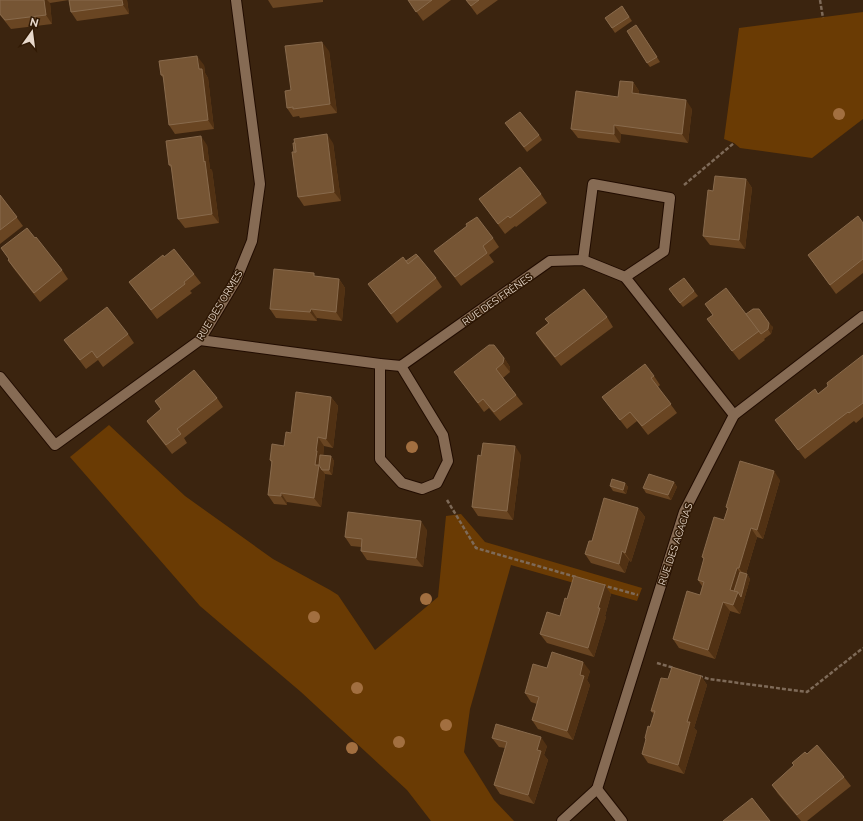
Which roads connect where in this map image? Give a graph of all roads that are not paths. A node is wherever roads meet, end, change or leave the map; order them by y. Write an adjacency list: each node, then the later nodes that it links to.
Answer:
1 (236, 0): 5 (street, RUE DES ORMES)
2 (583, 260): 3 (street, RUE DES FRÊNES); 3 (street); 7 (street, RUE DES FRÊNES)
3 (625, 277): 9 (street, RUE DES FRÊNES)
4 (863, 316): 9 (street, RUE DES ACACIAS)
5 (200, 340): 6 (street); 8 (street, RUE DES ORMES)
6 (380, 364): 7 (street); 7 (street)
7 (401, 366)
8 (0, 377)
9 (734, 415): 10 (street, RUE DES ACACIAS)
10 (597, 789): 11 (street); 12 (street)
11 (562, 821)
12 (622, 821)

